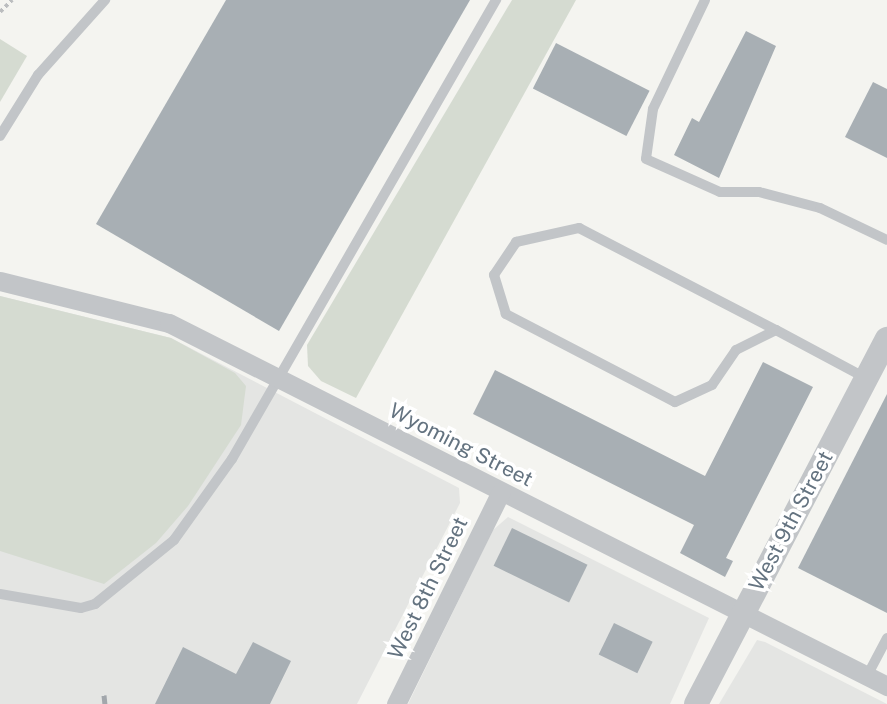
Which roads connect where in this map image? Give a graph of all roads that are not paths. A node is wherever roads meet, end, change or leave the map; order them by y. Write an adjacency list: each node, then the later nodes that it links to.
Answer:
1 (105, 0): 4 (lane)
2 (496, 0): 9 (lane)
3 (705, 0): 5 (lane)
4 (0, 136)
5 (887, 240)
6 (0, 281): 9 (street, Wyoming Street)
7 (776, 330): 7 (lane); 10 (lane)
8 (887, 339): 10 (street, West 9th Street)
9 (277, 376): 11 (street, Wyoming Street); 12 (lane)
10 (866, 378): 13 (street, West 9th Street)
11 (501, 492): 13 (street, Wyoming Street); 17 (street, West 8th Street)
12 (0, 594)
13 (742, 613): 15 (street, Wyoming Street); 18 (street, West 9th Street)
14 (887, 638): 15 (lane)
15 (867, 676): 16 (street, Wyoming Street)
16 (887, 686)
17 (396, 704)
18 (696, 704)

